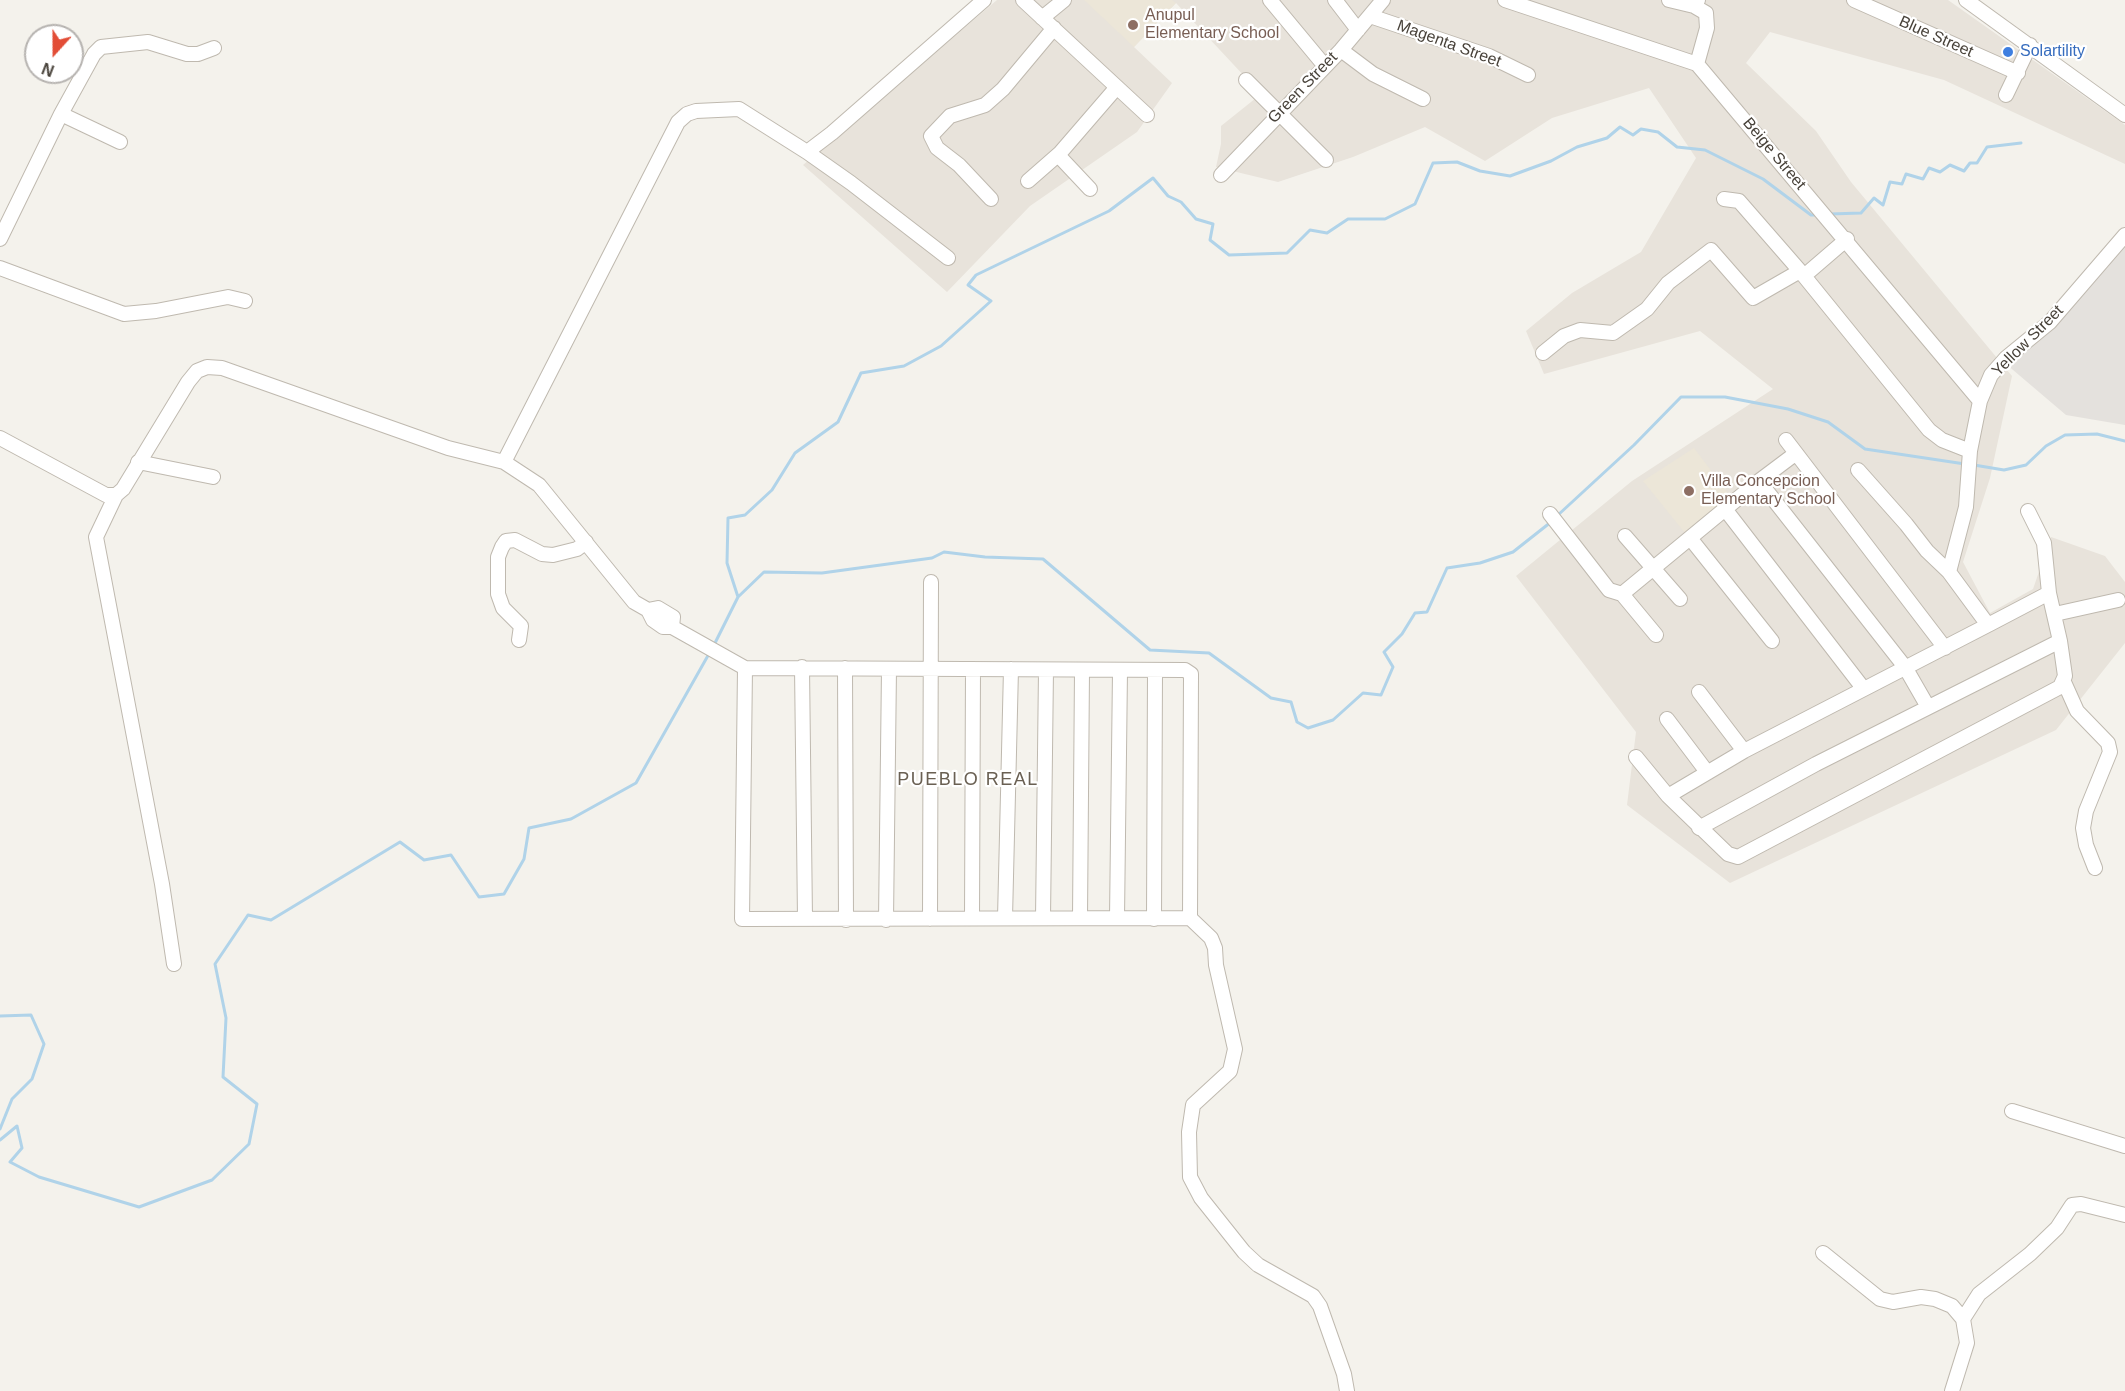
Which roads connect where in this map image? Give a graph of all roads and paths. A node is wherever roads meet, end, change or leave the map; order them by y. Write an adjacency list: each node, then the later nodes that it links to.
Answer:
1 (984, 0): 32 (street)
2 (1023, 0): 13 (street)
3 (1064, 0): 13 (street)
4 (1270, 0): 20 (street)
5 (1335, 0): 15 (street)
6 (1383, 0): 12 (street, Green Street)
7 (1505, 0): 19 (street)
8 (1669, 0): 11 (street)
9 (1854, 0): 21 (street, Blue Street)
10 (1966, 0): 16 (street)
11 (1696, 3): 19 (street)
12 (1370, 16): 15 (street, Green Street); 22 (street, Magenta Street)
13 (1042, 18): 14 (street)
14 (1054, 28): 24 (street); 38 (street)
15 (1358, 30): 18 (street, Green Street)
16 (2030, 45): 21 (street); 30 (street)
17 (214, 48): 27 (street)
18 (1341, 50): 20 (street, Green Street); 26 (street)
19 (1697, 64): 42 (street, Beige Street)
20 (1323, 65): 28 (street, Green Street)
21 (2018, 73): 25 (street)
22 (1528, 75)
23 (1246, 80): 28 (street)
24 (1117, 87): 29 (street); 33 (street)
25 (2006, 95)
26 (1423, 99)
27 (61, 114): 31 (street); 41 (street)
28 (1277, 114): 34 (street); 35 (street, Green Street)
29 (1147, 115)
30 (2125, 115)
31 (120, 142)
32 (807, 152): 43 (street); 54 (street)
33 (1058, 155): 36 (street); 37 (street)
34 (1326, 160)
35 (1221, 175)
36 (1028, 181)
37 (1090, 189)
38 (991, 199)
39 (1725, 199): 45 (street)
40 (2125, 235): 48 (street, Yellow Street)
41 (0, 239)
42 (1846, 240): 45 (street); 48 (street, Beige Street)
43 (948, 258)
44 (0, 268): 46 (street)
45 (1802, 274): 47 (street); 51 (street)
46 (245, 301)
47 (1543, 353)
48 (1980, 401): 51 (street, Yellow Street)
49 (0, 438): 58 (street)
50 (1786, 440): 52 (street)
51 (1970, 453): 66 (street, Yellow Street)
52 (1795, 454): 57 (street); 78 (street)
53 (138, 462): 54 (street); 56 (street); 58 (street)
54 (504, 462): 64 (street)
55 (1858, 470): 66 (street)
56 (213, 477)
57 (1759, 481): 59 (street); 80 (street)
58 (116, 495): 113 (street)
59 (1725, 509): 63 (street); 92 (street)
60 (2028, 511): 68 (street)
61 (1554, 519): 69 (street)
62 (1625, 536): 65 (street)
63 (1690, 538): 65 (street); 76 (street)
64 (586, 542): 75 (street); 81 (street)
65 (1654, 567): 69 (street); 70 (street)
66 (1948, 572): 73 (street)
67 (931, 582): 86 (street)
68 (2049, 592): 72 (street); 73 (street)
69 (1622, 594): 74 (street)
70 (1680, 599)
71 (2118, 600): 72 (street)
72 (2055, 614): 77 (street)
73 (1988, 625): 78 (street)
74 (1656, 635)
75 (519, 640)
76 (1772, 641)
77 (2060, 641): 91 (street); 94 (street)
78 (1945, 648): 80 (street)
79 (802, 667): 81 (street); 82 (street); 108 (street)
80 (1905, 667): 92 (street); 94 (street)
81 (748, 668): 108 (street)
82 (845, 668): 83 (street); 112 (street)
83 (889, 669): 86 (street); 111 (street)
84 (974, 669): 85 (street); 86 (street); 103 (street)
85 (1011, 669): 87 (street); 104 (street)
86 (930, 670): 109 (street)
87 (1046, 670): 89 (street); 105 (street)
88 (1155, 670): 90 (street); 107 (street); 110 (street)
89 (1082, 671): 90 (street); 102 (street)
90 (1120, 671): 106 (street)
91 (2064, 682): 100 (street); 101 (street)
92 (1863, 688): 96 (street)
93 (1699, 692): 96 (street)
94 (1928, 707): 100 (street)
95 (1667, 719): 98 (street)
96 (1744, 751): 98 (street)
97 (1636, 757): 99 (street)
98 (1707, 772): 99 (street)
99 (1668, 796): 100 (street)
100 (1699, 828)
101 (2095, 868)
102 (1080, 917): 105 (street); 106 (street)
103 (972, 918): 104 (street); 109 (street)
104 (1005, 918): 105 (street)
105 (1043, 918)
106 (1117, 918): 110 (street)
107 (1190, 918): 110 (street); 119 (street)
108 (805, 919): 112 (street)
109 (930, 919): 111 (street)
110 (1154, 919)
111 (886, 920): 112 (street)
112 (846, 921)
113 (174, 964)
114 (2012, 1111): 115 (street)
115 (2125, 1146)
116 (2125, 1215): 118 (street)
117 (1824, 1253): 118 (street)
118 (1963, 1319): 120 (street)
119 (1347, 1391)
120 (1952, 1391)

